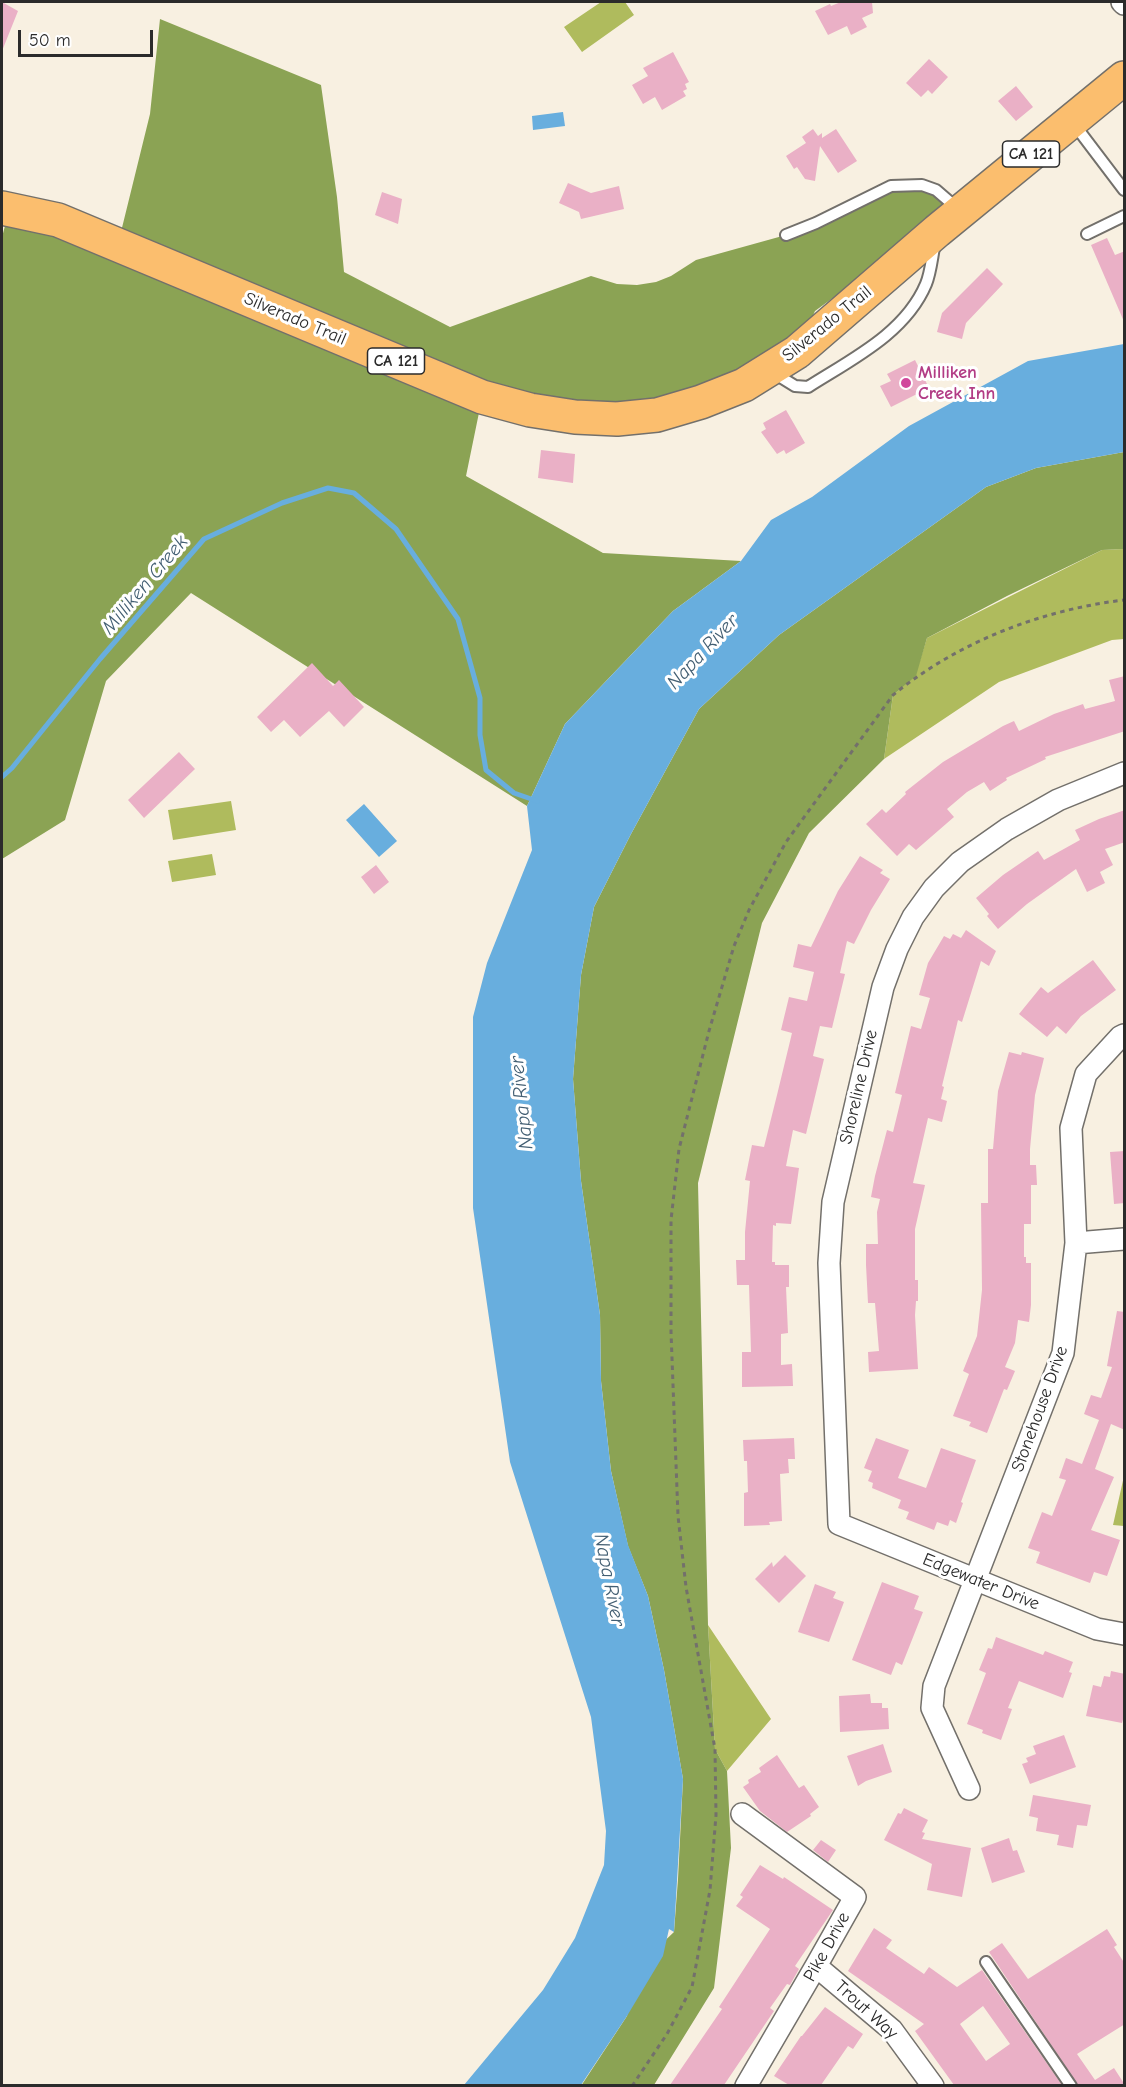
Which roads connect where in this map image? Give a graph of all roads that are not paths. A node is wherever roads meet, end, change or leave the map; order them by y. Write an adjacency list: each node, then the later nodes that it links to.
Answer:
1 (1125, 78): 2 (main road, Silverado Trail / CA 121)
2 (1072, 121): 3 (lane); 6 (main road, Silverado Trail / CA 121)
3 (1125, 190)
4 (2, 208): 9 (main road, Silverado Trail / CA 121)
5 (1125, 216): 7 (lane)
6 (949, 221): 8 (lane); 9 (main road, Silverado Trail / CA 121); 9 (lane)
7 (1087, 234)
8 (786, 235)
9 (768, 369)
10 (1125, 773): 14 (street, Shoreline Drive)
11 (1125, 1035): 13 (street, Stonehouse Drive)
12 (1125, 1239): 13 (street)
13 (1076, 1243): 15 (street, Stonehouse Drive)
14 (839, 1524): 15 (street, Edgewater Drive)
15 (976, 1580): 16 (street, Edgewater Drive); 17 (street, Stonehouse Drive)
16 (1125, 1634)
17 (969, 1790)
18 (742, 1814): 20 (street, Pike Drive)
19 (986, 1962): 23 (lane)
20 (816, 1966): 21 (street, Pike Drive); 22 (street, Trout Way)
21 (746, 2085)
22 (933, 2085)
23 (1071, 2085)

